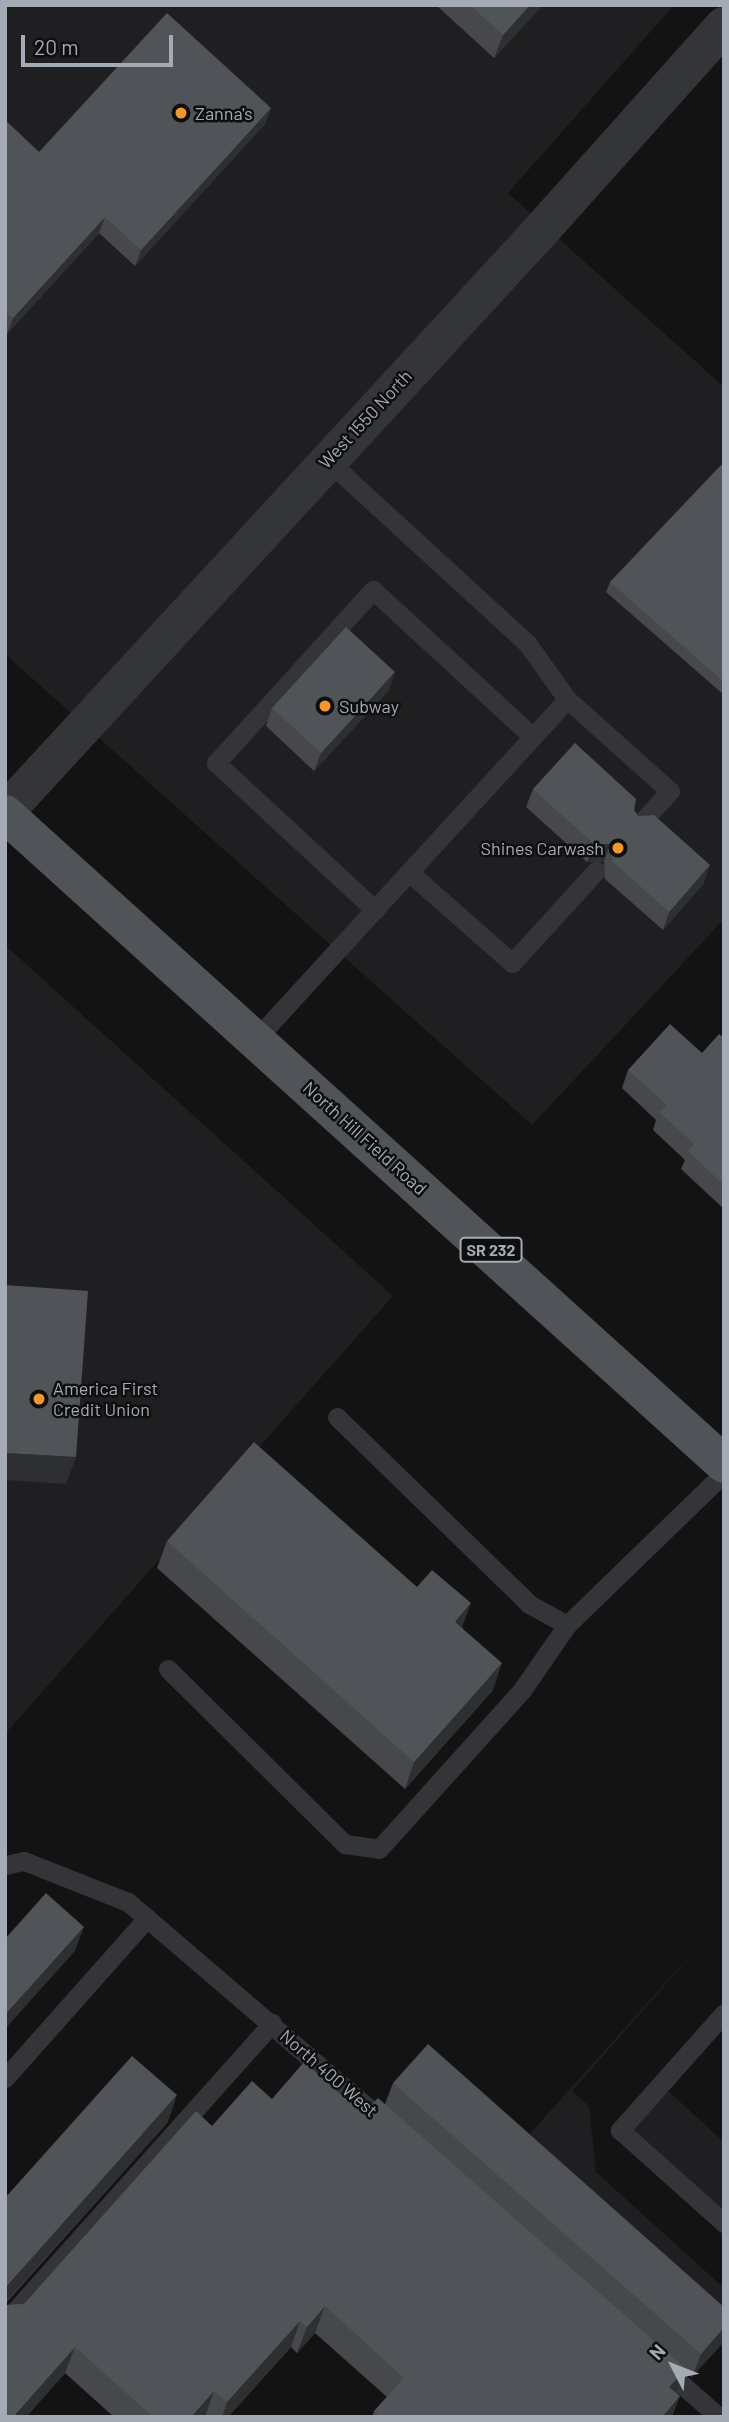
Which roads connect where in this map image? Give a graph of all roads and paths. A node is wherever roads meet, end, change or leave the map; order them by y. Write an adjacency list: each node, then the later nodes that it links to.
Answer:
1 (724, 26): 2 (street, West 1550 North)
2 (326, 459): 3 (lane); 5 (street, West 1550 North)
3 (567, 699): 4 (lane); 6 (lane)
4 (533, 737): 8 (lane); 9 (lane)
5 (5, 813): 10 (main road, North Hill Field Road / SR 232)
6 (639, 825)
7 (596, 871): 8 (lane)
8 (410, 873): 9 (lane)
9 (375, 910): 10 (lane)
10 (255, 1040): 12 (main road, North Hill Field Road / SR 232)
11 (337, 1417): 14 (lane)
12 (724, 1464)
13 (724, 1473): 14 (lane)
14 (567, 1625): 15 (lane)
15 (168, 1669)
16 (5, 1865): 17 (lane, North 400 West)
17 (147, 1919): 19 (lane, North 400 West); 20 (lane)
18 (724, 2013): 22 (lane)
19 (272, 2022): 21 (lane, North 400 West); 23 (lane)
20 (5, 2078)
21 (407, 2142)
22 (724, 2223)
23 (5, 2322)
24 (646, 2353): 25 (lane)
25 (719, 2417)

